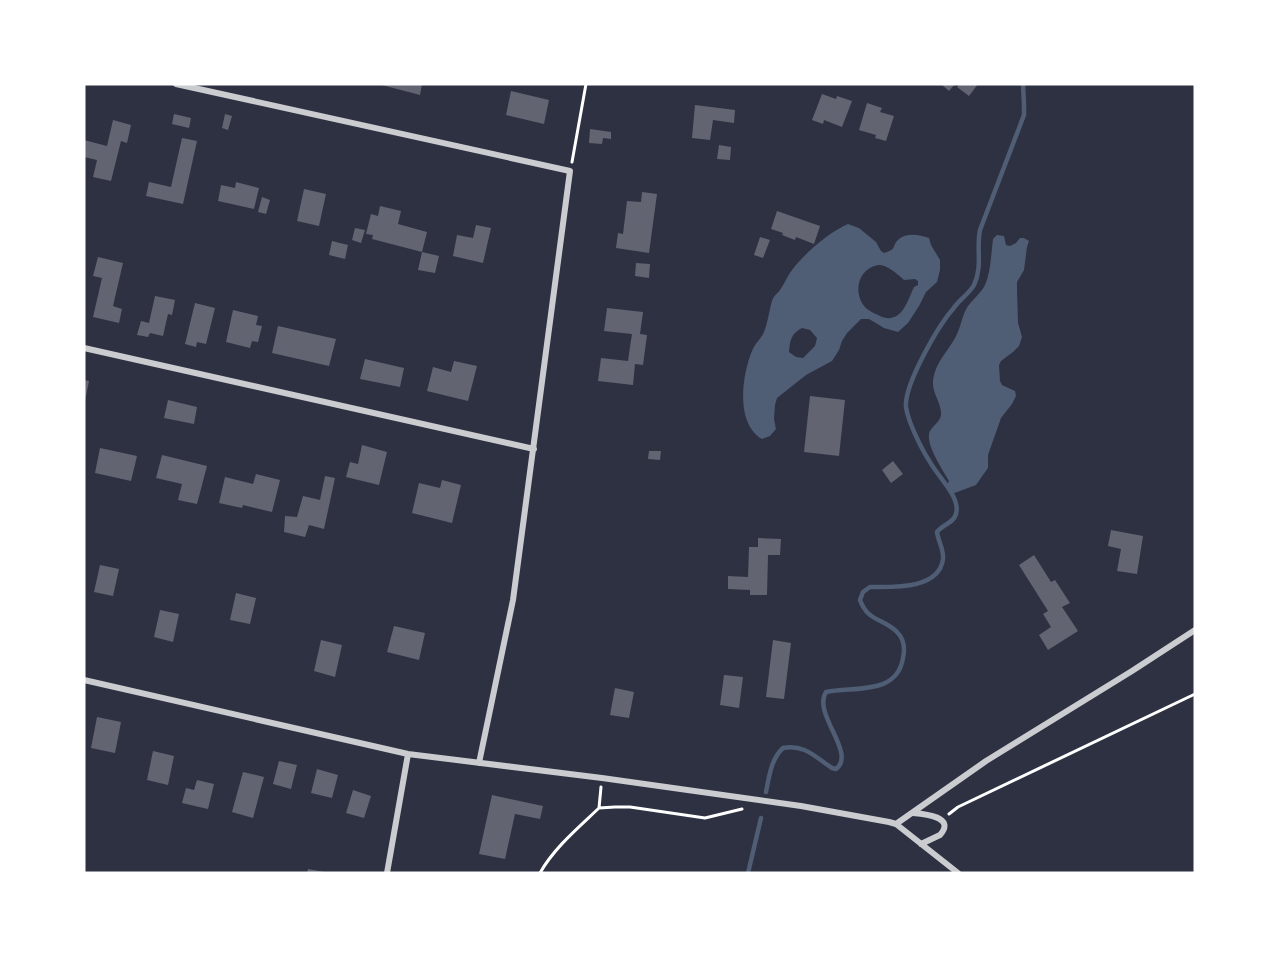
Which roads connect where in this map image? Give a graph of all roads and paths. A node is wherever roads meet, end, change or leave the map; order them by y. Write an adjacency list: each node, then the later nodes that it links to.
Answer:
1 (176, 84): 3 (street)
2 (586, 84): 3 (path)
3 (570, 171): 5 (street)
4 (84, 348): 5 (street)
5 (534, 448): 10 (street)
6 (1195, 630): 14 (street)
7 (84, 680): 9 (street)
8 (1195, 694): 15 (path)
9 (408, 753): 10 (street); 18 (street)
10 (479, 763): 11 (street)
11 (602, 778): 12 (street); 13 (path)
12 (760, 800): 13 (path); 16 (street)
13 (599, 808): 19 (path)
14 (913, 813): 15 (street); 16 (street)
15 (940, 819): 17 (street)
16 (896, 824): 17 (street)
17 (921, 844): 20 (street)
18 (387, 873)
19 (540, 873)
20 (958, 873)

